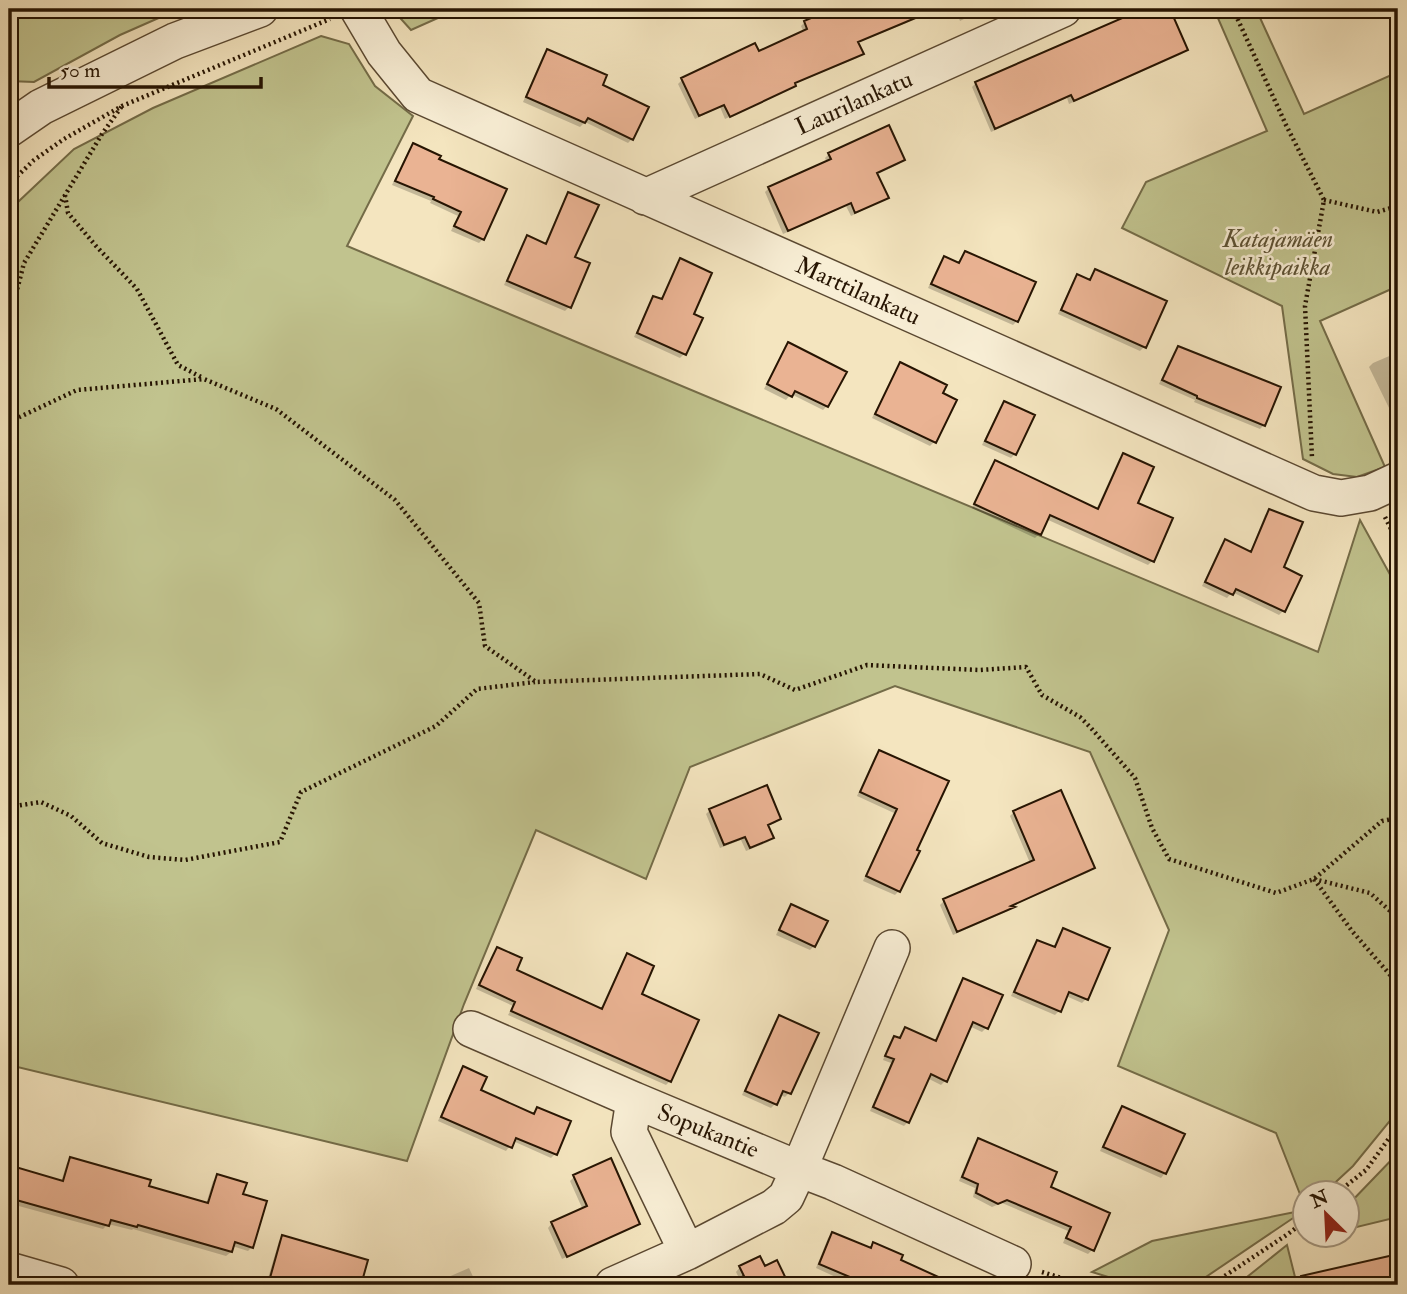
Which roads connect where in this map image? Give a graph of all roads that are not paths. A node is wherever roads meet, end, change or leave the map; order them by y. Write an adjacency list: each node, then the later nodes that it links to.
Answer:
1 (260, 9): 4 (street)
2 (1063, 9): 5 (street, Laurilankatu)
3 (350, 11): 5 (street, Marttilankatu)
4 (9, 130)
5 (645, 197): 6 (street, Marttilankatu)
6 (1398, 480)
7 (892, 948): 10 (street)
8 (471, 1029): 9 (street)
9 (634, 1100): 10 (street, Sopukantie); 11 (street, Sopukantie)
10 (799, 1168): 11 (street); 12 (street, Sopukantie)
11 (687, 1252): 15 (street)
12 (1013, 1264)
13 (9, 1270): 14 (street)
14 (61, 1285)
15 (613, 1285)

